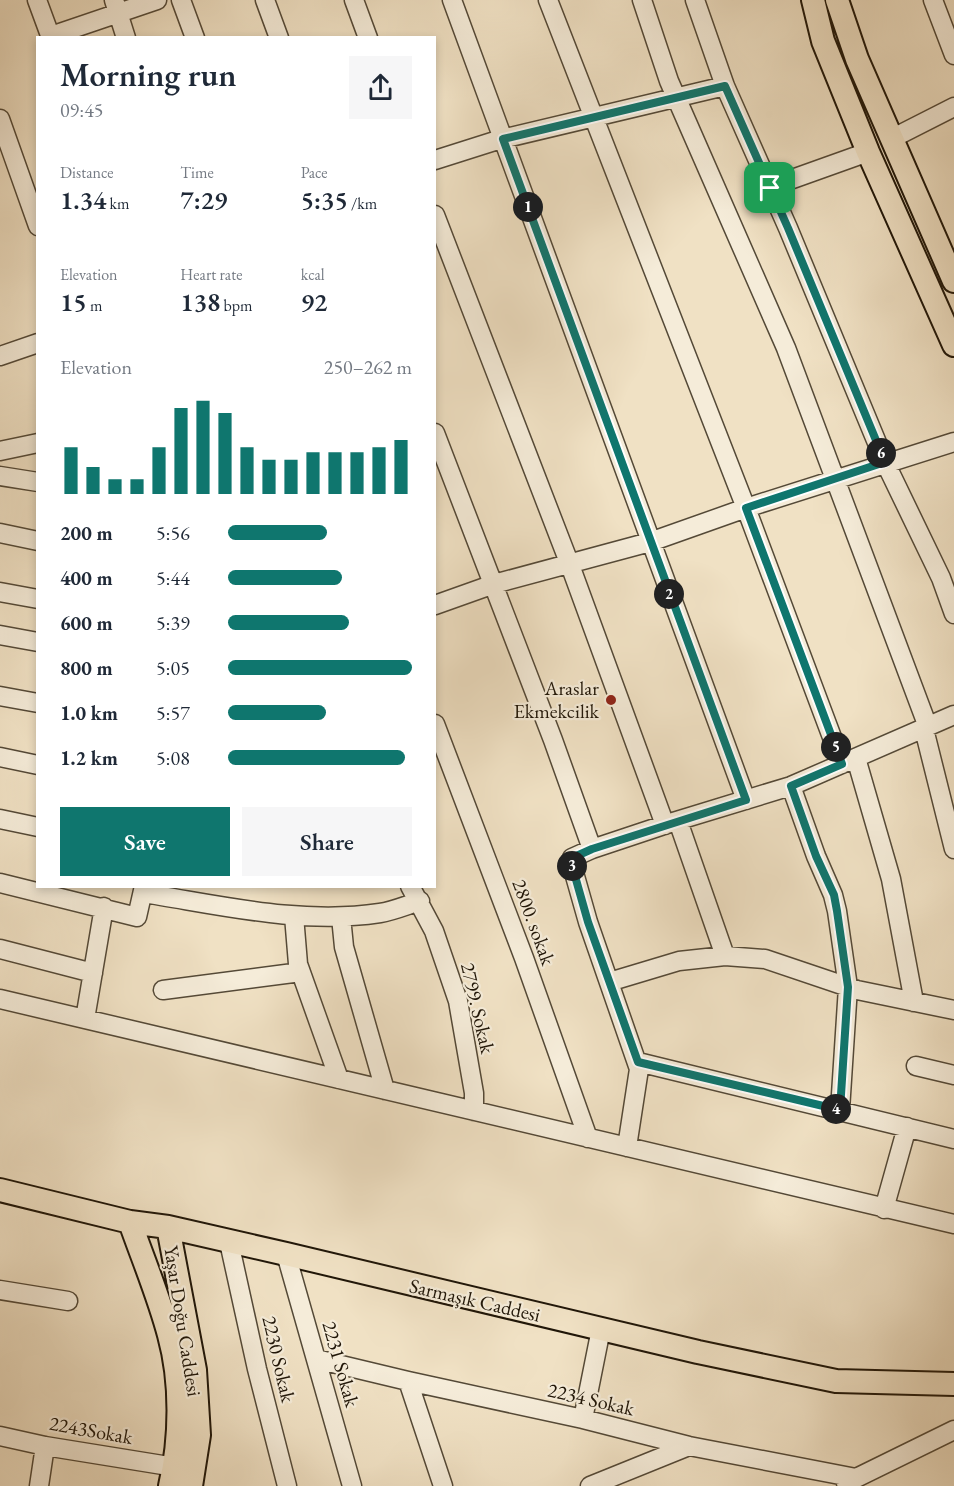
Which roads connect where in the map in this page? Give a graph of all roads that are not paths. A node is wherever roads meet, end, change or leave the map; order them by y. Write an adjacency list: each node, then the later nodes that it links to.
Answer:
1 (37, 0): 14 (street)
2 (157, 0): 13 (street)
3 (181, 0): 17 (street)
4 (265, 0): 18 (street)
5 (354, 0): 19 (street)
6 (452, 0): 26 (street)
7 (548, 0): 24 (street)
8 (642, 0): 22 (street)
9 (695, 0): 21 (street)
10 (813, 0): 28 (main road)
11 (837, 0): 27 (main road)
12 (933, 0): 20 (street)
13 (116, 7): 15 (street); 16 (street)
14 (51, 36)
15 (53, 36)
16 (125, 36)
17 (194, 36)
18 (278, 36)
19 (367, 36)
20 (954, 55)
21 (725, 86): 22 (street); 30 (street)
22 (677, 99): 24 (street); 43 (street)
23 (954, 107): 27 (street)
24 (594, 117): 26 (street); 45 (street)
25 (0, 119): 32 (street)
26 (503, 139): 29 (street); 48 (street)
27 (891, 139): 33 (main road)
28 (868, 152): 30 (street); 35 (main road)
29 (436, 160)
30 (770, 188): 41 (street)
31 (436, 218): 49 (street)
32 (36, 220)
33 (954, 281)
34 (36, 344): 36 (street)
35 (954, 345)
36 (0, 356)
37 (436, 436): 50 (street)
38 (954, 442): 41 (street)
39 (36, 443): 40 (street)
40 (0, 451)
41 (885, 462): 43 (street); 54 (street)
42 (0, 476): 44 (street)
43 (837, 479): 45 (street); 61 (street)
44 (36, 483)
45 (746, 508): 48 (street); 63 (street)
46 (0, 533): 47 (street)
47 (36, 541)
48 (650, 542): 49 (street); 66 (street)
49 (570, 565): 50 (street); 68 (street)
50 (494, 584): 53 (street); 70 (street)
51 (0, 592): 52 (street)
52 (36, 598)
53 (436, 605)
54 (954, 614)
55 (0, 635): 56 (street)
56 (36, 642)
57 (0, 696): 58 (street)
58 (36, 703)
59 (954, 715): 61 (street)
60 (436, 727): 97 (street, 2800. sokak)
61 (926, 728): 63 (street); 71 (street)
62 (0, 757): 64 (street)
63 (849, 761): 65 (street); 86 (street)
64 (36, 765)
65 (791, 786): 66 (street); 83 (street)
66 (746, 800): 68 (street)
67 (0, 819): 69 (street)
68 (671, 823): 70 (street); 79 (street)
69 (36, 827)
70 (592, 849): 82 (street)
71 (954, 849)
72 (0, 883): 75 (street)
73 (143, 890): 75 (street); 76 (street)
74 (415, 894): 77 (street); 95 (street, 2799. Sokak)
75 (104, 907): 81 (street)
76 (294, 916): 77 (street); 80 (street)
77 (341, 917): 93 (street)
78 (0, 949): 81 (street)
79 (725, 956): 82 (street); 83 (street)
80 (301, 972): 84 (street); 92 (street)
81 (93, 974): 88 (street)
82 (609, 982): 89 (street)
83 (848, 987): 86 (street); 94 (street)
84 (163, 990)
85 (0, 999): 88 (street)
86 (915, 1002): 87 (street)
87 (954, 1010)
88 (85, 1019): 92 (street)
89 (638, 1062): 94 (street); 99 (street)
90 (916, 1066): 91 (street)
91 (954, 1075)
92 (339, 1079): 93 (street)
93 (384, 1090): 95 (street)
94 (840, 1110): 96 (street)
95 (474, 1111): 97 (street)
96 (908, 1127): 98 (street); 101 (street)
97 (588, 1138): 99 (street)
98 (954, 1139)
99 (627, 1147): 101 (street)
100 (0, 1190): 102 (main road, Sarmaşık Caddesi)
101 (884, 1209): 103 (street)
102 (130, 1222): 104 (main road, Sarmaşık Caddesi); 118 (main road, Yaşar Doğu Caddesi)
103 (954, 1224)
104 (168, 1227): 105 (main road, Sarmaşık Caddesi); 121 (main road, Yaşar Doğu Caddesi)
105 (229, 1242): 106 (main road, Sarmaşık Caddesi); 122 (street, 2230 Sokak)
106 (286, 1254): 109 (main road, Sarmaşık Caddesi); 110 (street, 2231 Sokak)
107 (0, 1290): 108 (street)
108 (68, 1301)
109 (601, 1329): 112 (main road, Sarmaşık Caddesi); 113 (street)
110 (316, 1359): 111 (street, 2234 Sokak); 123 (street, 2231 Sokak)
111 (408, 1381): 113 (street, 2234 Sokak); 124 (street)
112 (954, 1384)
113 (582, 1419): 117 (street, 2234 Sokak)
114 (954, 1430): 119 (street)
115 (0, 1436): 116 (street, 2243Sokak)
116 (45, 1446): 118 (street, 2243Sokak); 120 (street)
117 (689, 1446): 119 (street, 2234 Sokak); 125 (street)
118 (172, 1477)
119 (856, 1479): 126 (street)
120 (39, 1486)
121 (191, 1486)
122 (288, 1486)
123 (352, 1486)
124 (443, 1486)
125 (590, 1486)
126 (839, 1486)

